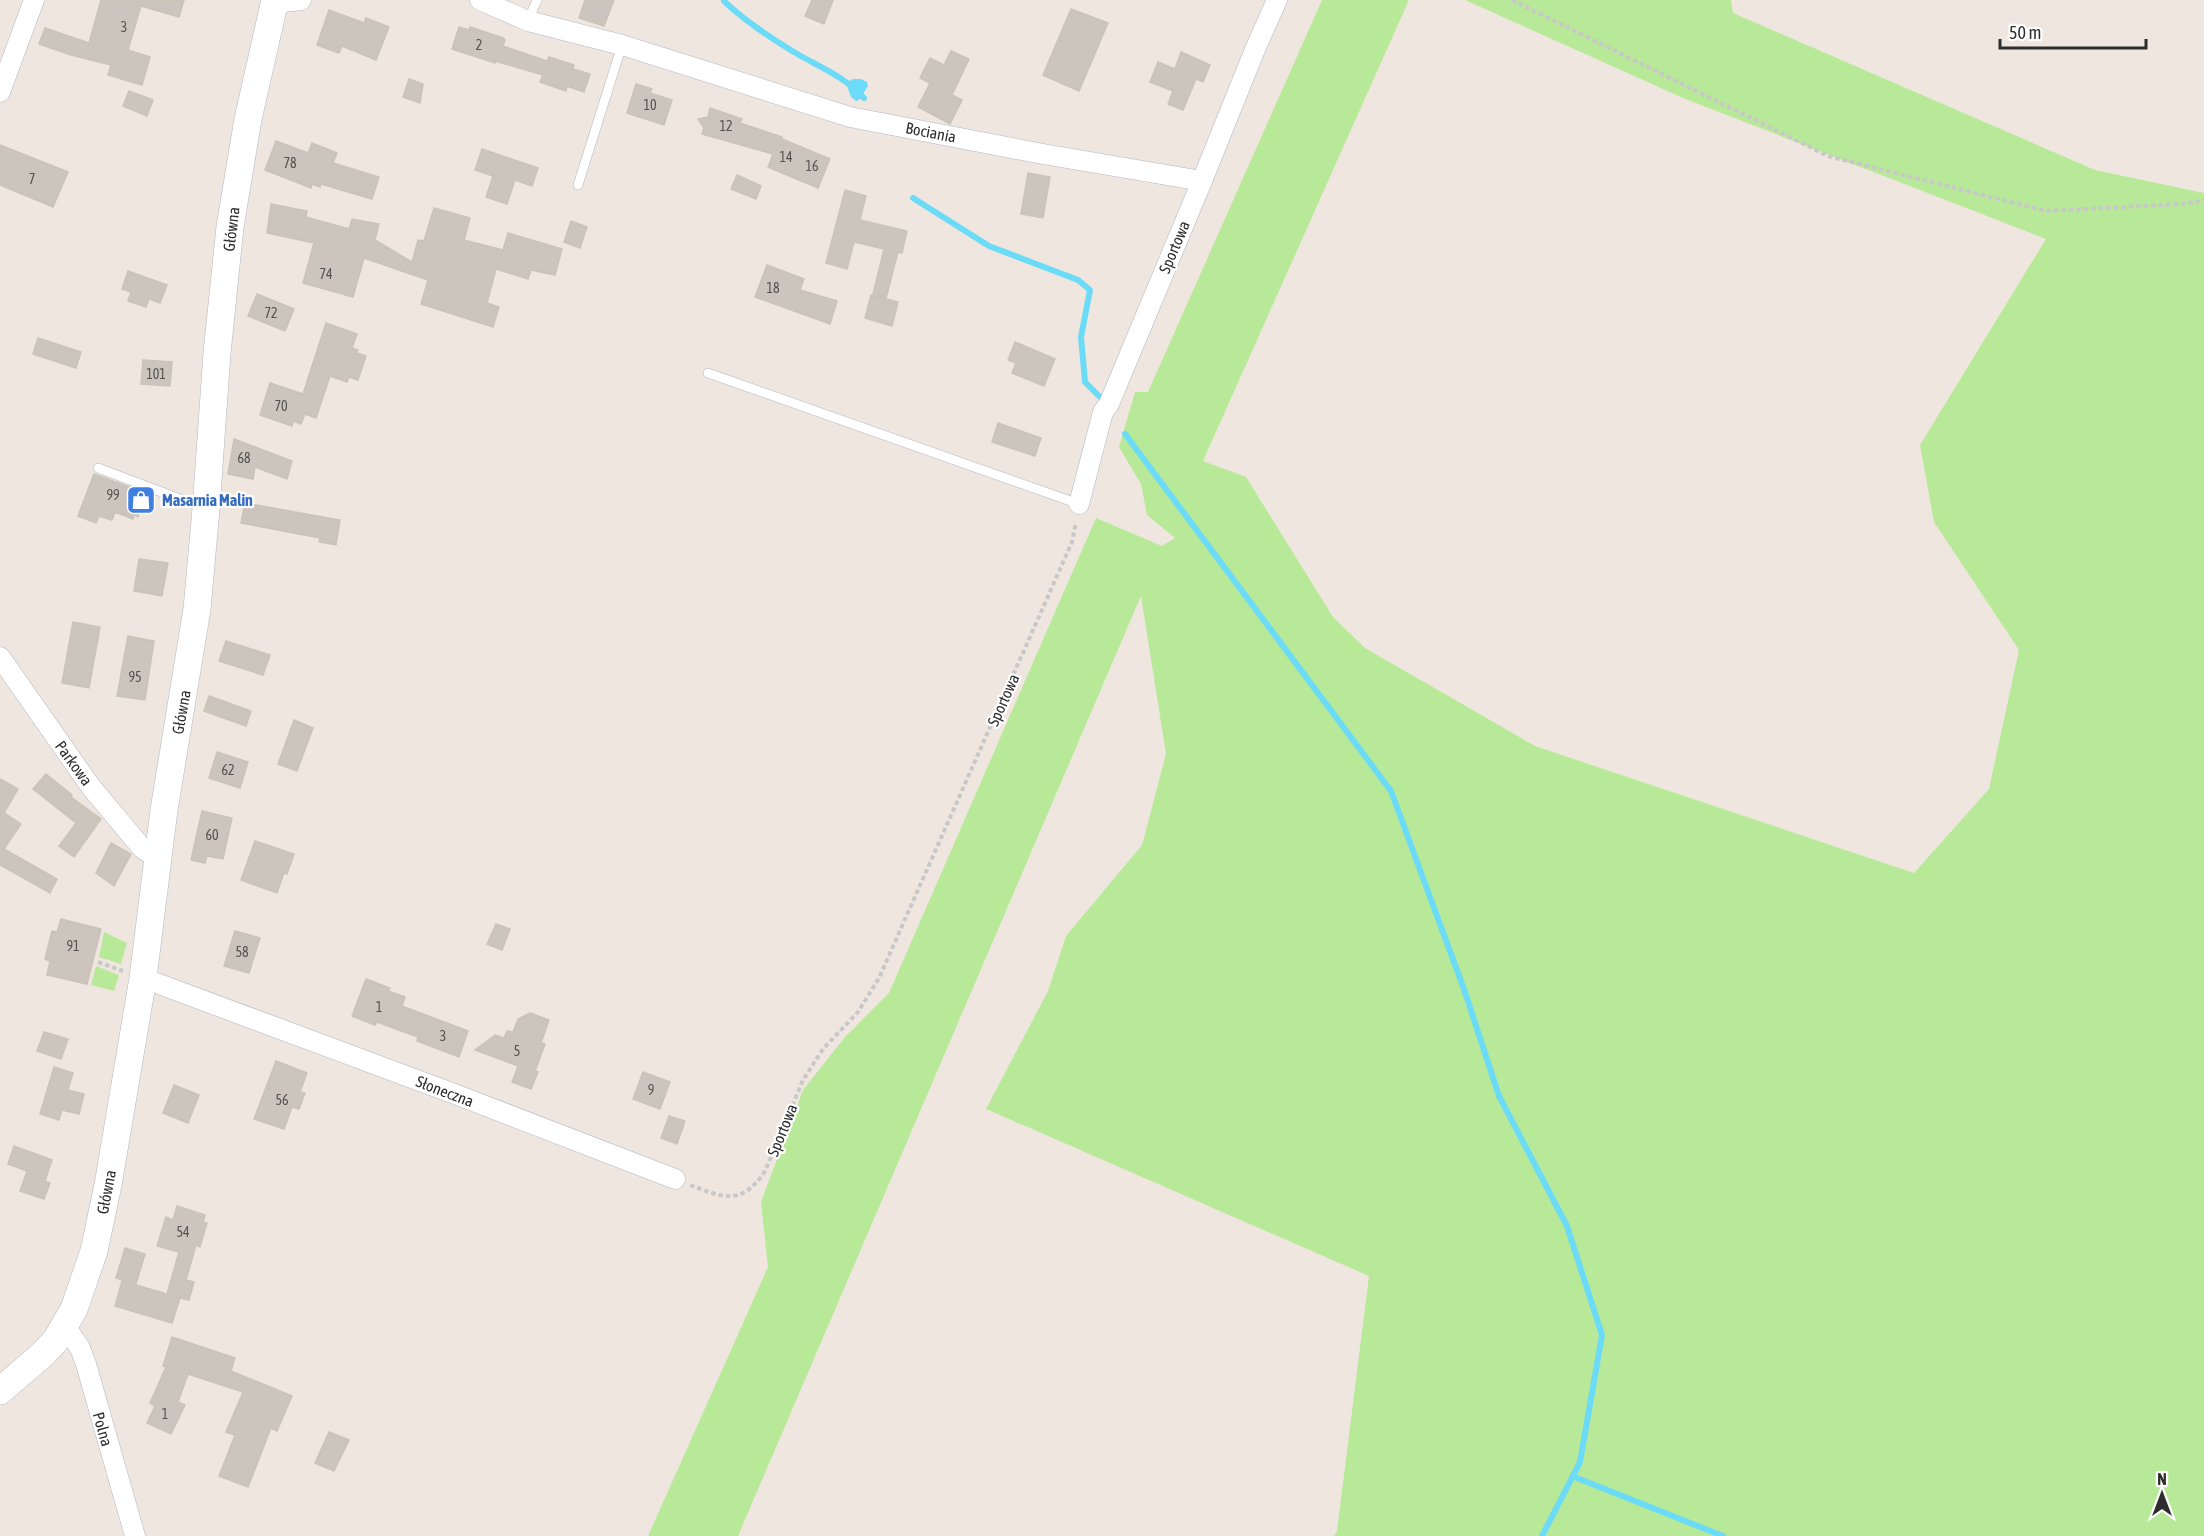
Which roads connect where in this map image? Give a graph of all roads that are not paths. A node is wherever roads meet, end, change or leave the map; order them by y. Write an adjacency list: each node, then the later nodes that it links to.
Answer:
1 (34, 0): 9 (street)
2 (301, 0): 6 (street)
3 (480, 0): 7 (street, Bociania)
4 (537, 0): 7 (lane)
5 (1278, 0): 10 (street)
6 (274, 1): 15 (street, Główna)
7 (528, 21): 8 (street, Bociania)
8 (622, 45): 10 (street, Bociania); 11 (lane)
9 (0, 92)
10 (1202, 181): 14 (street, Sportowa)
11 (578, 185)
12 (708, 373): 14 (lane)
13 (98, 468): 15 (lane)
14 (1079, 504)
15 (206, 509): 17 (street, Główna)
16 (0, 657): 17 (street, Parkowa)
17 (158, 859): 18 (street, Główna)
18 (143, 978): 19 (street, Słoneczna); 20 (street, Główna)
19 (675, 1179)
20 (65, 1326): 21 (street, Główna); 22 (street, Polna)
21 (0, 1391)
22 (135, 1536)

